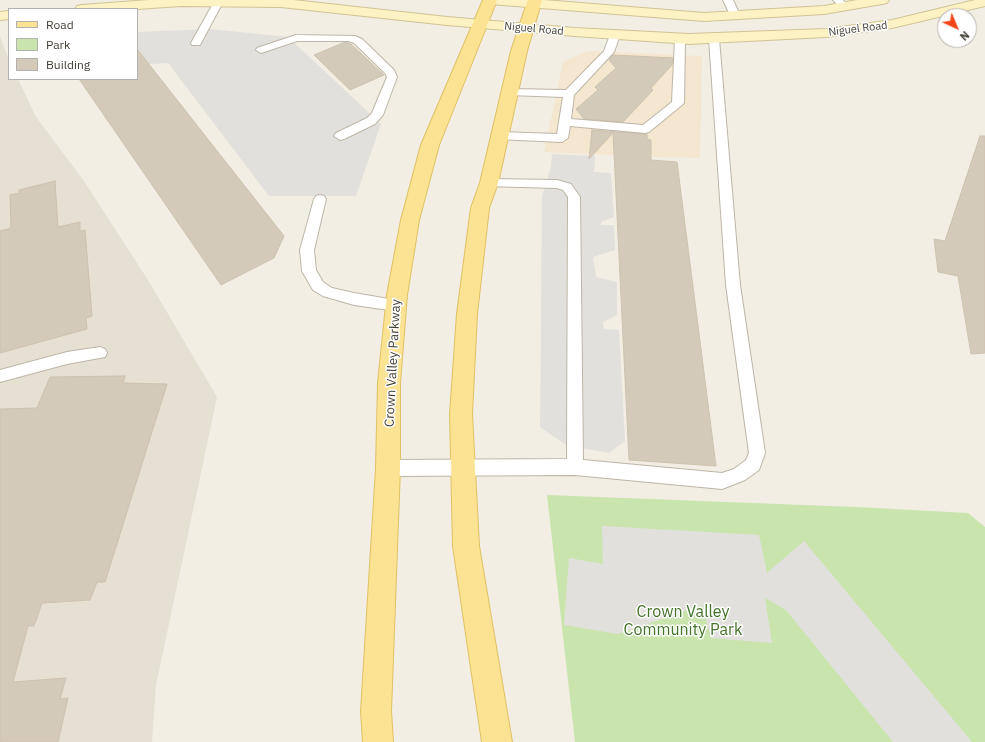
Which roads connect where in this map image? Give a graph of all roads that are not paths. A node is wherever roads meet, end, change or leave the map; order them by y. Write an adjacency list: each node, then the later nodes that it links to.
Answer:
1 (490, 0): 5 (main road, Niguel Road); 10 (main road, Crown Valley Parkway)
2 (728, 0): 9 (lane)
3 (882, 0): 7 (main road, Niguel Road)
4 (218, 2): 8 (main road, Niguel Road); 10 (main road, Niguel Road); 15 (lane)
5 (534, 2): 9 (main road, Niguel Road); 11 (main road)
6 (985, 2): 14 (main road, Niguel Road)
7 (841, 3): 9 (main road, Niguel Road)
8 (96, 8)
9 (735, 15)
10 (480, 24): 11 (main road, Niguel Road); 24 (main road, Crown Valley Parkway)
11 (526, 28): 12 (main road, Niguel Road); 17 (main road)
12 (615, 35): 13 (main road, Niguel Road); 18 (lane)
13 (680, 39): 14 (main road, Niguel Road); 19 (lane)
14 (714, 39): 27 (lane)
15 (196, 43)
16 (261, 50): 20 (lane)
17 (509, 92): 18 (lane); 21 (main road)
18 (569, 94): 19 (lane)
19 (564, 122): 21 (lane)
20 (340, 136)
21 (500, 136): 22 (main road)
22 (489, 183): 27 (lane); 29 (main road)
23 (320, 199): 24 (lane)
24 (396, 305): 28 (main road, Crown Valley Parkway)
25 (100, 353): 26 (lane)
26 (0, 376)
27 (575, 467): 29 (lane)
28 (388, 468): 29 (lane); 30 (main road, Crown Valley Parkway)
29 (464, 468): 31 (main road)
30 (378, 742)
31 (497, 742)

